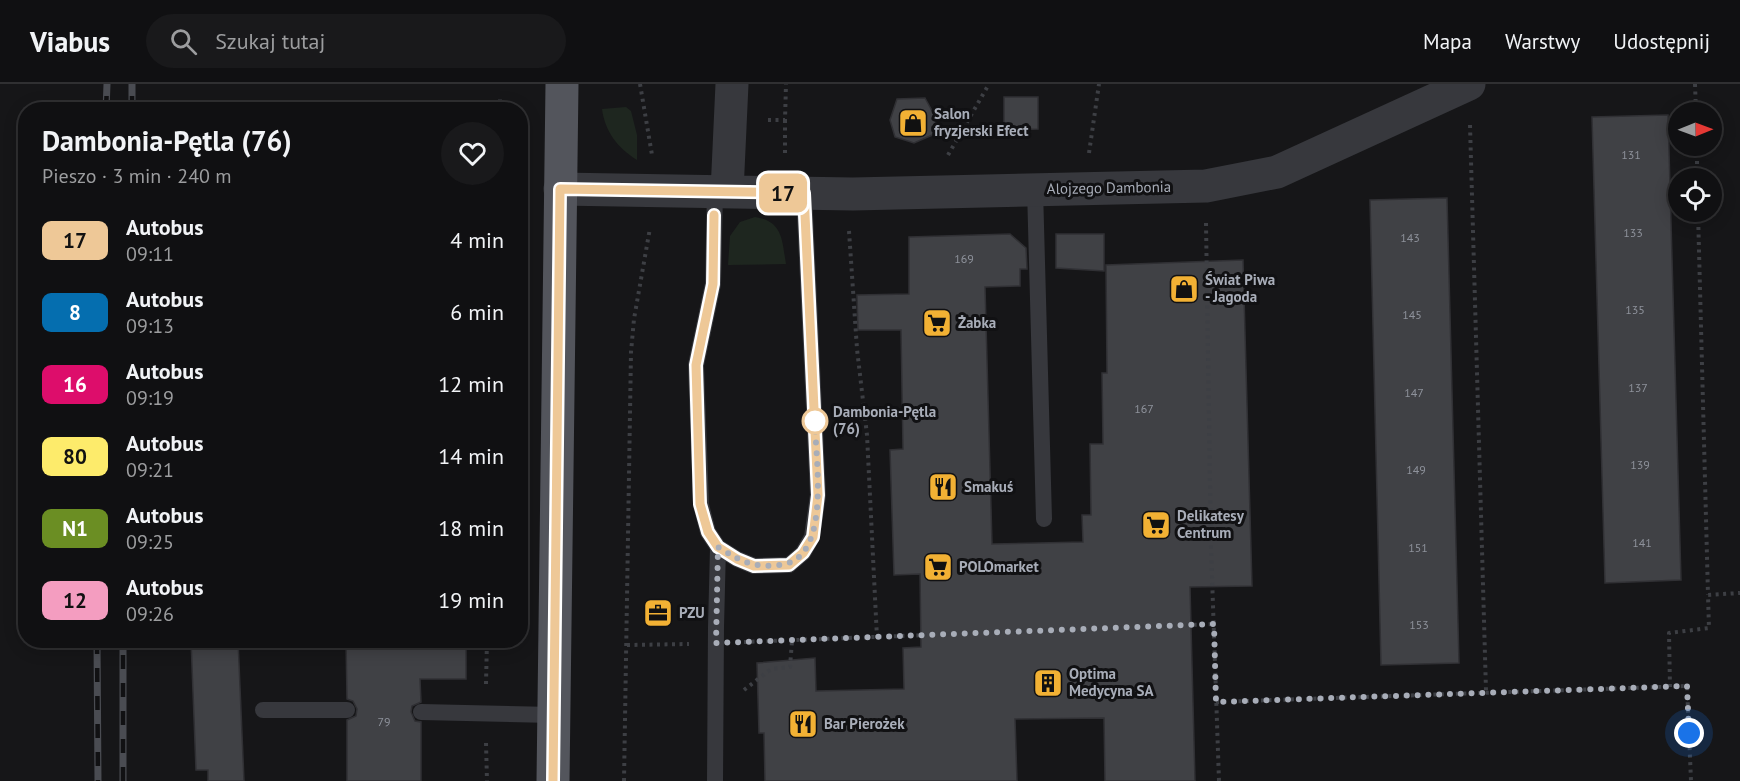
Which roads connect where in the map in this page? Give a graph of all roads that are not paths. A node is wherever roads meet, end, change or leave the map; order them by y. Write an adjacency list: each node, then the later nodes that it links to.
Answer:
1 (562, 84): 4 (main road)
2 (732, 84): 6 (street)
3 (1469, 84): 5 (street, Alojzego Dambonia)
4 (560, 189): 6 (street, Alojzego Dambonia); 13 (main road)
5 (1035, 189): 7 (street, Alojzego Dambonia); 8 (lane)
6 (721, 192): 7 (street, Alojzego Dambonia); 9 (lane)
7 (804, 193): 9 (lane)
8 (1044, 519)
9 (718, 547): 15 (lane)
10 (263, 710): 11 (lane)
11 (347, 710)
12 (421, 712): 13 (lane)
13 (553, 715): 14 (main road)
14 (553, 781)
15 (715, 781)

